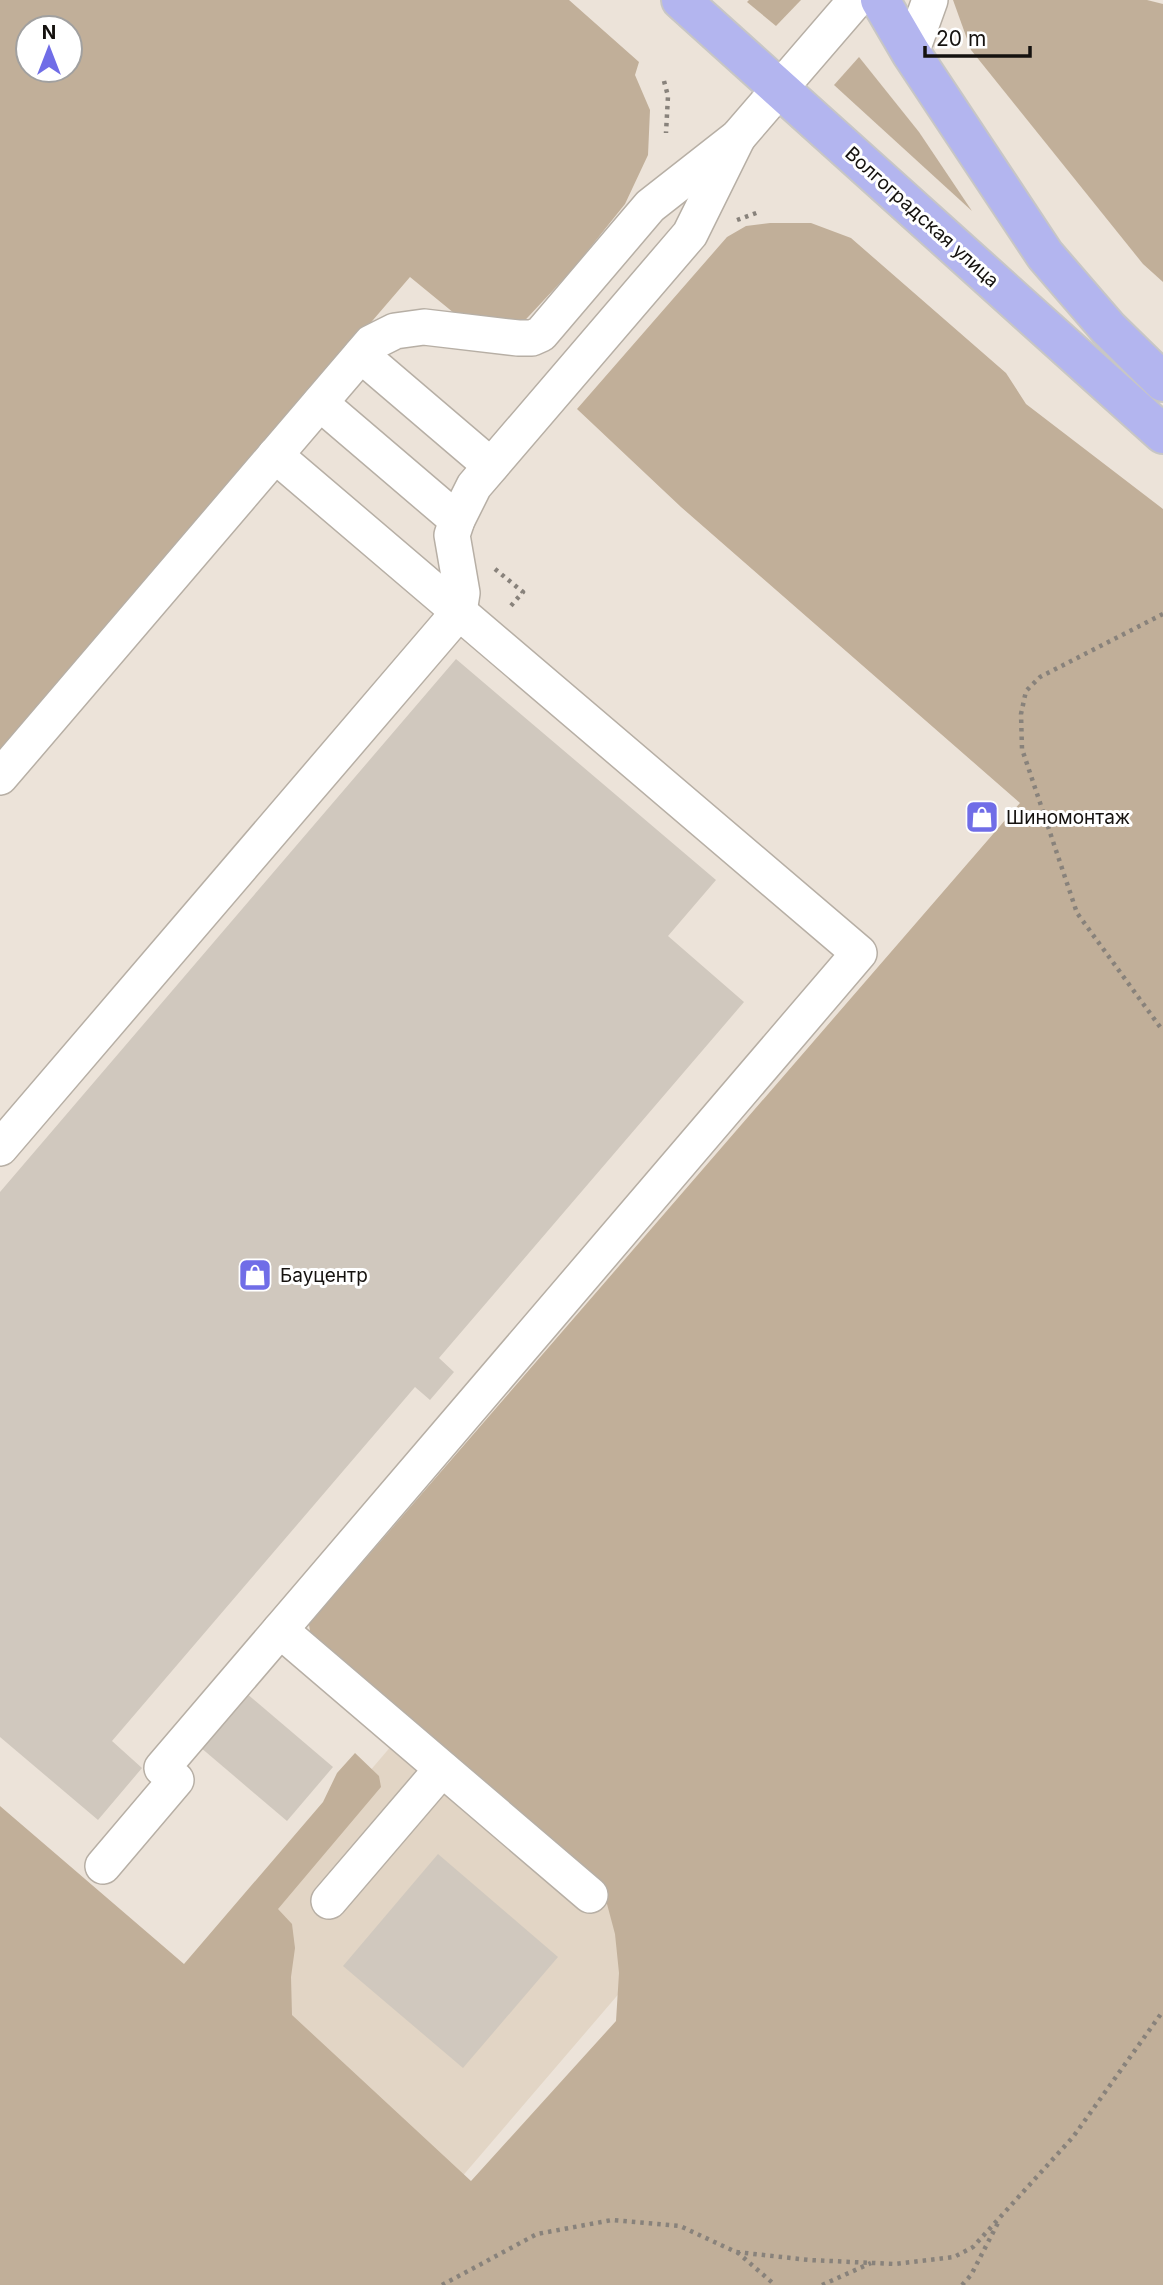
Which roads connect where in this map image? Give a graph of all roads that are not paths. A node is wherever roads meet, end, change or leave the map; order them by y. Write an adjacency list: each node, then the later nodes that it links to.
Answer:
1 (681, 0): 6 (main road, Волгоградская улица)
2 (856, 0): 6 (street)
3 (880, 0): 5 (main road)
4 (930, 0): 5 (street)
5 (911, 53): 9 (main road)
6 (780, 88): 7 (street); 11 (main road, Волгоградская улица)
7 (738, 137): 8 (street); 13 (street)
8 (361, 355): 10 (street); 13 (street)
9 (1163, 382)
10 (320, 403): 12 (street); 14 (street)
11 (1163, 434)
12 (275, 455): 15 (street); 16 (street)
13 (491, 466): 14 (street)
14 (457, 520): 15 (street)
15 (459, 612): 17 (street); 18 (street)
16 (0, 777)
17 (0, 1148)
18 (280, 1630): 19 (street); 20 (street)
19 (442, 1769): 21 (street); 22 (street)
20 (103, 1866)
21 (590, 1895)
22 (329, 1901)

